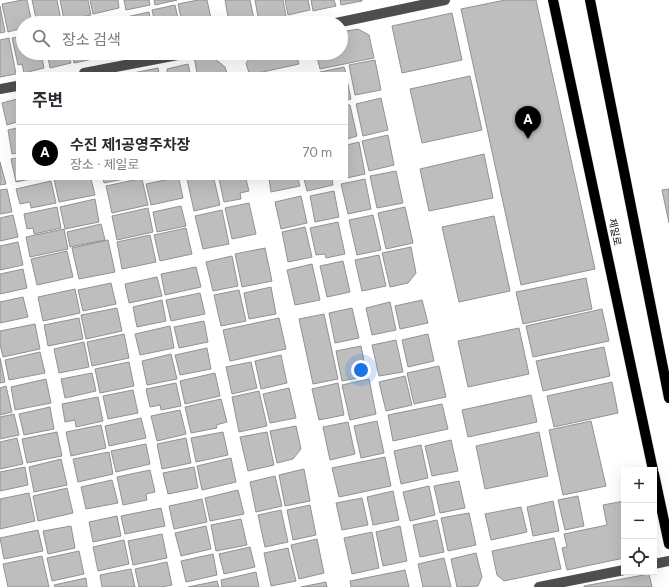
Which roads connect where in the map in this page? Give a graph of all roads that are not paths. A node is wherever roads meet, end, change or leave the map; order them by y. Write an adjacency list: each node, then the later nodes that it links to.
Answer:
1 (445, 0): 4 (street)
2 (553, 0): 10 (main road, 제일로)
3 (590, 0): 9 (main road, 제일로)
4 (348, 20)
5 (152, 60): 6 (street)
6 (89, 72)
7 (16, 86): 8 (street)
8 (0, 89)
9 (669, 398)
10 (652, 467)
11 (657, 488): 12 (main road)
12 (669, 544)
13 (669, 561): 14 (street)
14 (657, 563)
15 (621, 571): 16 (street)
16 (539, 587)

